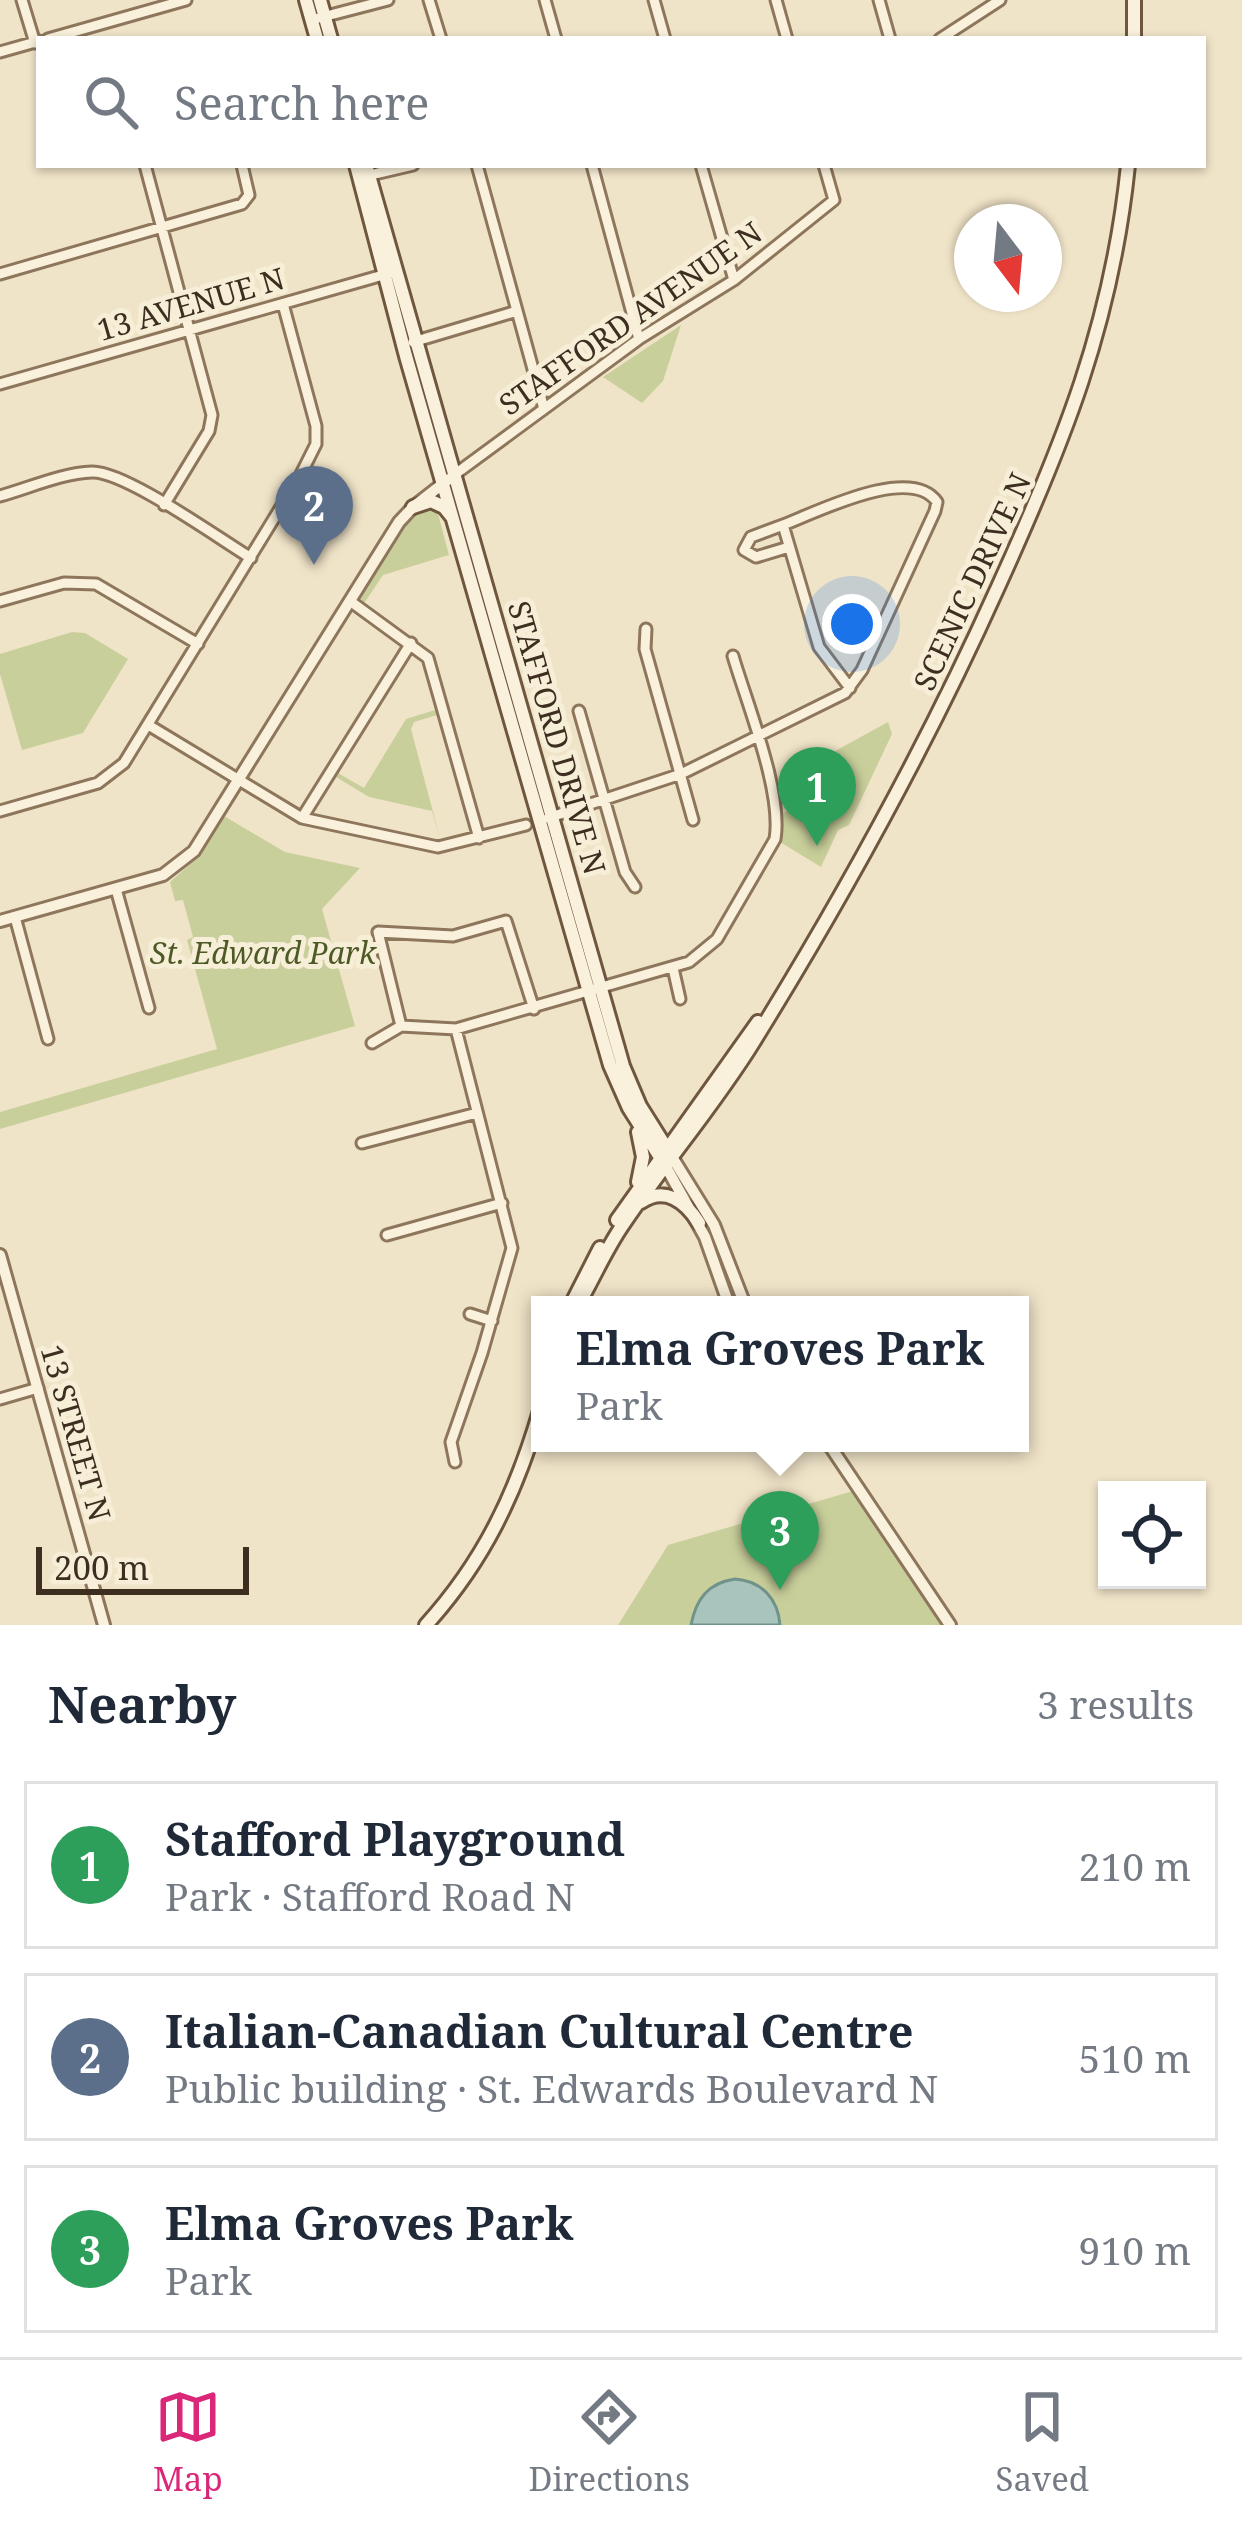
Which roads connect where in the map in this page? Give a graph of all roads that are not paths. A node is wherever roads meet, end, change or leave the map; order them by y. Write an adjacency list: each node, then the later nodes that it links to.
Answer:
1 (22, 0): 15 (street)
2 (186, 0): 14 (street)
3 (306, 0): 13 (main road)
4 (320, 0): 13 (main road)
5 (388, 0): 13 (street)
6 (429, 0): 20 (street)
7 (545, 0): 21 (street)
8 (654, 0): 22 (street)
9 (776, 0): 23 (street)
10 (879, 0): 24 (street)
11 (1000, 0): 25 (street)
12 (1134, 0): 26 (main road)
13 (318, 18): 18 (main road); 19 (main road)
14 (104, 23): 16 (street); 17 (street)
15 (38, 36)
16 (58, 36)
17 (108, 36)
18 (317, 36)
19 (329, 36)
20 (440, 36)
21 (555, 36)
22 (664, 36)
23 (787, 36)
24 (889, 36)
25 (945, 36)
26 (1134, 36)
27 (36, 42): 28 (street)
28 (0, 52)
29 (146, 168): 37 (street)
30 (243, 168): 37 (street)
31 (478, 168): 42 (street)
32 (593, 168): 44 (street)
33 (702, 168): 40 (street)
34 (825, 168): 40 (street, STAFFORD AVENUE N)
35 (1128, 168): 80 (main road, SCENIC DRIVE N)
36 (363, 171): 38 (main road, STAFFORD DRIVE N)
37 (163, 227): 39 (street); 43 (street)
38 (390, 273): 41 (street, 13 AVENUE N); 45 (main road, STAFFORD DRIVE N)
39 (0, 274)
40 (734, 280): 44 (street, STAFFORD AVENUE N)
41 (283, 304): 43 (street, 13 AVENUE N); 55 (street)
42 (517, 311): 45 (street); 47 (street)
43 (189, 331): 46 (street, 13 AVENUE N); 50 (street)
44 (639, 339): 47 (street, STAFFORD AVENUE N)
45 (409, 344): 48 (main road, STAFFORD DRIVE N)
46 (0, 384)
47 (544, 409): 48 (street, STAFFORD AVENUE N)
48 (449, 479): 51 (street); 52 (main road, STAFFORD DRIVE N); 71 (main road, STAFFORD DRIVE N)
49 (0, 496): 50 (street)
50 (164, 505): 55 (street)
51 (412, 507): 52 (main road); 57 (street)
52 (454, 519): 71 (main road, STAFFORD DRIVE N)
53 (783, 525): 54 (street); 54 (street); 62 (street)
54 (789, 547): 62 (street)
55 (251, 557): 60 (street)
56 (0, 601): 60 (street)
57 (350, 601): 59 (street); 67 (street)
58 (646, 629): 66 (street)
59 (411, 643): 70 (street); 74 (street)
60 (198, 644): 64 (street)
61 (733, 656): 65 (street)
62 (850, 688): 65 (street)
63 (579, 711): 68 (street)
64 (150, 726): 67 (street); 69 (street)
65 (757, 738): 66 (street); 79 (street)
66 (681, 774): 68 (street); 72 (street)
67 (238, 780): 70 (street); 76 (street)
68 (605, 802): 71 (street); 75 (street)
69 (0, 812)
70 (302, 818): 74 (street)
71 (548, 818): 81 (main road, STAFFORD DRIVE N)
72 (693, 820)
73 (526, 825): 74 (street)
74 (479, 838)
75 (635, 887)
76 (116, 889): 77 (street); 83 (street)
77 (15, 917): 78 (street); 87 (street)
78 (0, 922)
79 (673, 968): 81 (street); 82 (street)
80 (784, 988): 90 (main road, SCENIC DRIVE N); 93 (main road, SCENIC DRIVE N)
81 (597, 990): 84 (street); 89 (main road, STAFFORD DRIVE N)
82 (680, 999)
83 (149, 1008)
84 (534, 1009): 85 (street); 86 (street)
85 (401, 1026): 86 (street); 88 (street)
86 (456, 1029): 91 (street)
87 (49, 1039)
88 (372, 1042)
89 (635, 1107): 90 (main road); 93 (main road, STAFFORD DRIVE N); 94 (main road)
90 (695, 1108): 93 (main road, SCENIC DRIVE N)
91 (477, 1113): 92 (street); 95 (street)
92 (362, 1143)
93 (666, 1157): 94 (main road, SCENIC DRIVE N); 96 (street, STAFFORD DRIVE N); 101 (street, STAFFORD DRIVE N)
94 (633, 1202): 96 (main road); 99 (main road, SCENIC DRIVE N)
95 (502, 1203): 97 (street); 103 (street)
96 (699, 1223): 100 (street, STAFFORD DRIVE N)
97 (387, 1235)
98 (0, 1255): 104 (street, 13 STREET N)
99 (576, 1296)
100 (726, 1296)
101 (742, 1296)
102 (470, 1314): 103 (street)
103 (492, 1321): 108 (street)
104 (38, 1388): 105 (street); 109 (street, 13 STREET N)
105 (0, 1399)
106 (531, 1438): 110 (main road)
107 (834, 1452): 111 (street)
108 (455, 1462)
109 (104, 1625)
110 (422, 1625)
111 (950, 1625)

